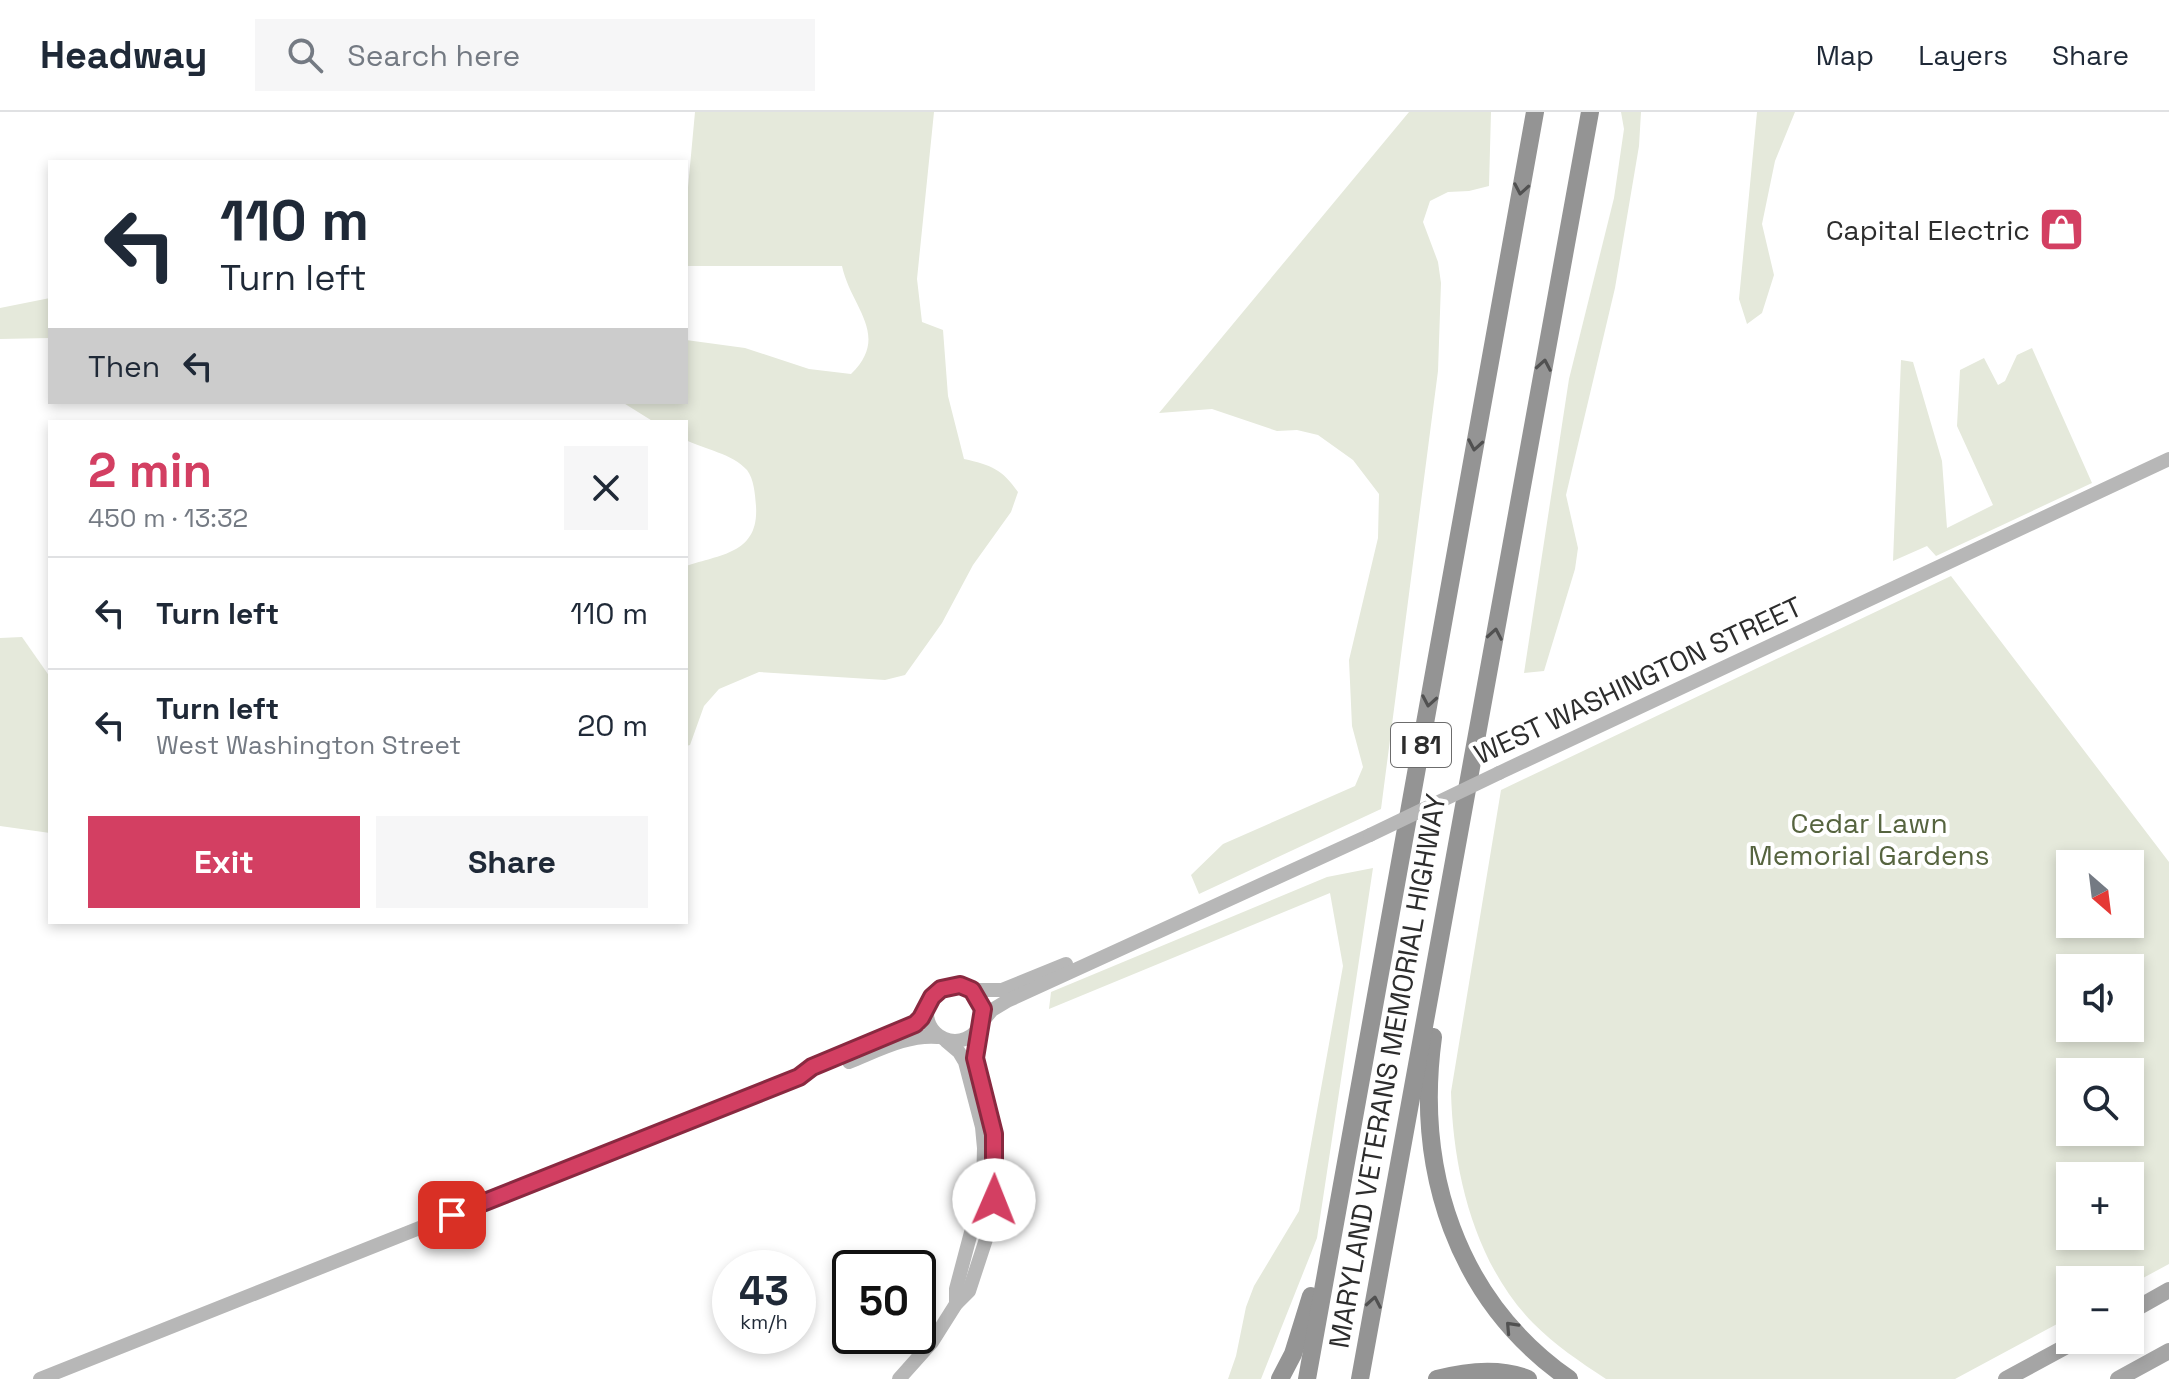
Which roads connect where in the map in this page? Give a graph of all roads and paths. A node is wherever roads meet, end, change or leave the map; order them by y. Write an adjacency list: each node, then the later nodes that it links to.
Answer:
1 (1535, 112): 11 (highway, MARYLAND VETERANS MEMORIAL HIGHWAY / I 81, one-way to 11)
2 (1590, 112): 4 (highway, MARYLAND VETERANS MEMORIAL HIGHWAY / I 81, one-way to 2)
3 (2169, 459): 5 (main road, WEST WASHINGTON STREET, bridge)
4 (1461, 821): 22 (highway, MARYLAND VETERANS MEMORIAL HIGHWAY / I 81, one-way to 4); 25 (highway, one-way to 4)
5 (1127, 944): 6 (main road, WEST WASHINGTON STREET); 8 (main road, WEST WASHINGTON STREET)
6 (972, 990): 7 (main road); 8 (main road)
7 (927, 1009): 9 (main road); 10 (main road)
8 (980, 1026): 9 (main road); 13 (main road)
9 (942, 1039): 10 (main road); 13 (main road)
10 (799, 1077): 18 (main road)
11 (1346, 1162): 20 (highway); 21 (highway, MARYLAND VETERANS MEMORIAL HIGHWAY / I 81)
12 (2169, 1290): 14 (main road)
13 (956, 1304): 19 (main road)
14 (2144, 1304)
15 (2169, 1351): 27 (main road)
16 (2056, 1352): 26 (main road)
17 (2169, 1361): 28 (main road)
18 (40, 1379)
19 (899, 1379)
20 (1280, 1379)
21 (1307, 1379)
22 (1360, 1379)
23 (1437, 1379): 24 (highway)
24 (1528, 1379)
25 (1569, 1379)
26 (2006, 1379)
27 (2118, 1379)
28 (2135, 1379)

